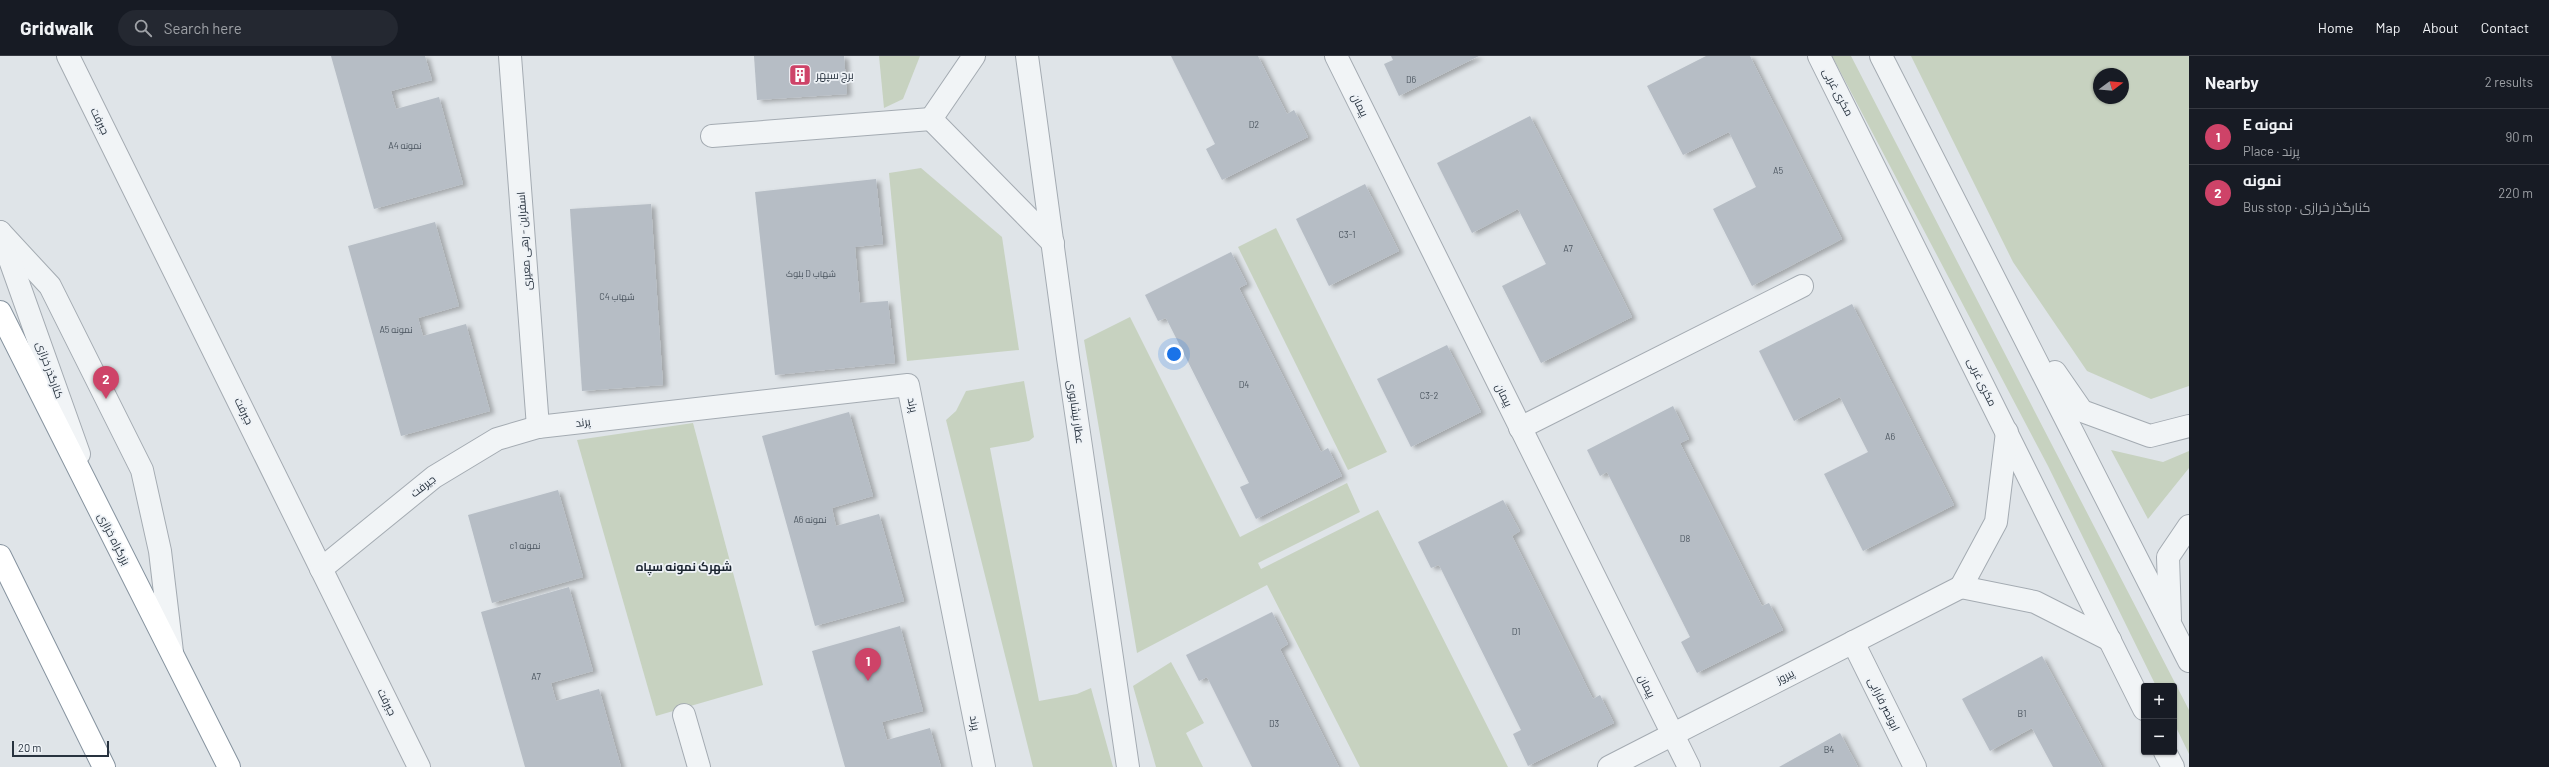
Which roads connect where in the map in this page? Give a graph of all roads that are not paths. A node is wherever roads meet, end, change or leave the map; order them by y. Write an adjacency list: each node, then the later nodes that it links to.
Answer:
1 (68, 56): 22 (street, جيرفت)
2 (510, 56): 16 (street, اسفراين - رهی معیری)
3 (974, 56): 8 (street)
4 (1027, 56): 11 (street, عطار نیشابوری)
5 (1336, 56): 17 (street, پیمان)
6 (1819, 56): 18 (street, مکری غربی)
7 (1881, 56): 13 (street)
8 (931, 119): 9 (street); 11 (street)
9 (712, 136)
10 (0, 232): 19 (street, کنارگذر خرازی); 27 (street)
11 (1053, 243): 38 (street, عطار نیشابوری)
12 (1802, 286): 17 (street)
13 (2011, 311): 15 (street); 24 (street)
14 (0, 312): 19 (highway, بزرگراه خرازی)
15 (2189, 426)
16 (538, 427): 22 (street, جیرفت); 37 (street, پرند)
17 (1520, 428): 31 (street, پیمان)
18 (2007, 432): 23 (street); 25 (street, مکری غربی)
19 (99, 509): 27 (highway, بزرگراه خرازی)
20 (2189, 526): 24 (street)
21 (0, 556): 33 (highway)
22 (321, 569): 35 (street, جيرفت)
23 (1961, 586): 25 (street); 26 (street, پیروز)
24 (2170, 626): 28 (street)
25 (2110, 640): 29 (street, مکری غربی)
26 (1853, 642): 31 (street, پیروز); 41 (street, ابونصر فارابی)
27 (172, 655): 34 (highway, بزرگراه خرازی)
28 (2189, 661)
29 (2141, 703)
30 (684, 715): 36 (street)
31 (1672, 734): 39 (street, پیروز); 40 (street, پیمان)
32 (2166, 755): 42 (street)
33 (104, 767)
34 (229, 767)
35 (419, 767)
36 (699, 767)
37 (984, 767)
38 (1128, 767)
39 (1609, 767)
40 (1689, 767)
41 (1915, 767)
42 (2172, 767)

